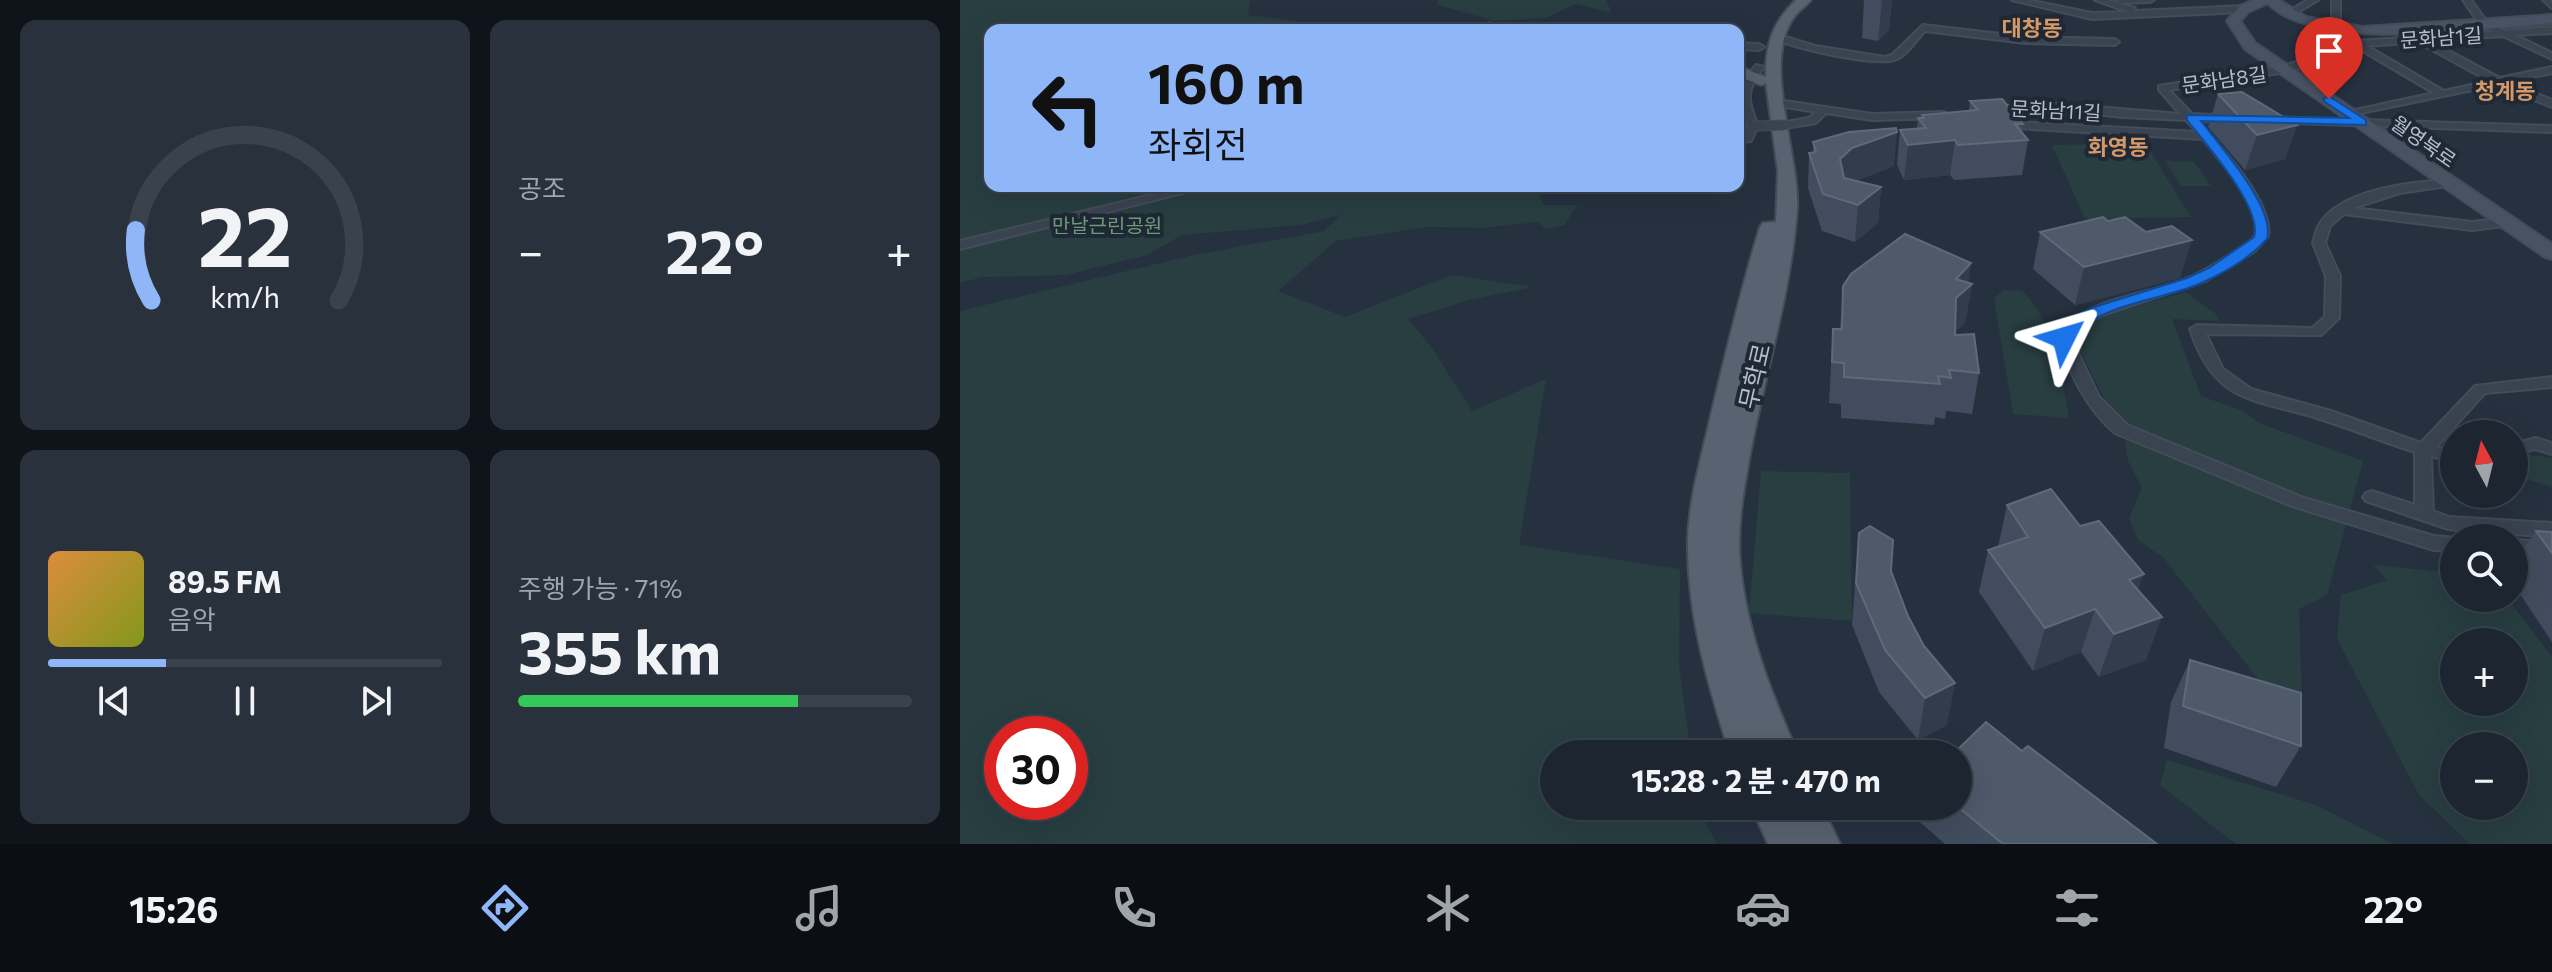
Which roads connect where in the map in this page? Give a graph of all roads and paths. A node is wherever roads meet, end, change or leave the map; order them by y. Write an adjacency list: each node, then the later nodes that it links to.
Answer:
1 (1790, 0): 30 (main road)
2 (1804, 0): 30 (main road)
3 (2016, 0): 18 (street)
4 (2099, 0): 16 (street)
5 (2117, 0): 6 (street)
6 (2150, 0)
7 (2200, 0): 14 (street)
8 (2264, 0): 14 (main road)
9 (2272, 0): 17 (main road)
10 (2314, 0): 17 (street)
11 (2336, 0): 22 (street)
12 (2467, 0): 20 (street)
13 (2547, 0): 15 (street)
14 (2238, 5): 16 (street); 31 (main road, 월영북로)
15 (2552, 6)
16 (2141, 12): 18 (street)
17 (2288, 14): 22 (main road)
18 (2092, 16): 21 (street)
19 (2552, 19): 20 (main road)
20 (2484, 24): 22 (main road); 24 (street)
21 (2100, 25)
22 (2332, 26)
23 (2552, 30): 24 (street, 문화남1길)
24 (2504, 33): 26 (street, 문화남1길); 29 (street)
25 (2107, 34): 28 (street)
26 (2419, 39): 27 (street, 문화남1길); 33 (street)
27 (2357, 44): 31 (street, 문화남1길); 35 (street)
28 (1814, 49): 30 (street); 30 (street)
29 (2552, 56)
30 (1759, 61): 34 (street); 39 (main road, 무학로); 66 (main road, 무학로)
31 (2286, 69): 41 (street, 문화남8길); 42 (main road, 월영북로)
32 (2552, 70): 33 (street)
33 (2499, 82): 35 (street); 36 (street)
34 (1744, 89)
35 (2443, 94): 42 (street)
36 (2552, 104)
37 (1744, 106): 45 (street)
38 (1824, 110): 39 (street); 39 (street); 40 (street)
39 (1782, 114): 45 (street, bridge); 67 (main road, 무학로)
40 (1952, 114)
41 (2191, 118): 43 (street, 문화남11길); 47 (street); 47 (street, 문화남11길)
42 (2356, 118): 44 (street); 46 (street); 49 (main road, 월영북로)
43 (2238, 119)
44 (2253, 119)
45 (1753, 126): 48 (street)
46 (2552, 129)
47 (2206, 136): 63 (street)
48 (1744, 139)
49 (2449, 183): 51 (street); 52 (main road, 월영북로)
50 (1179, 192): 53 (street)
51 (2341, 210): 52 (street); 58 (street)
52 (2507, 222): 54 (main road, 월영북로)
53 (960, 245)
54 (2552, 253)
55 (2552, 382): 58 (street)
56 (2528, 445): 57 (street)
57 (2552, 449)
58 (2423, 451): 59 (street); 61 (street)
59 (2440, 454)
60 (2372, 497): 61 (street)
61 (2424, 514): 62 (street)
62 (2552, 530)
63 (2440, 543)
64 (2528, 548): 65 (street)
65 (2552, 549)
66 (1743, 740)
67 (1774, 740)
68 (1777, 820): 70 (main road)
69 (1809, 820): 71 (main road)
70 (1788, 844)
71 (1821, 844)

